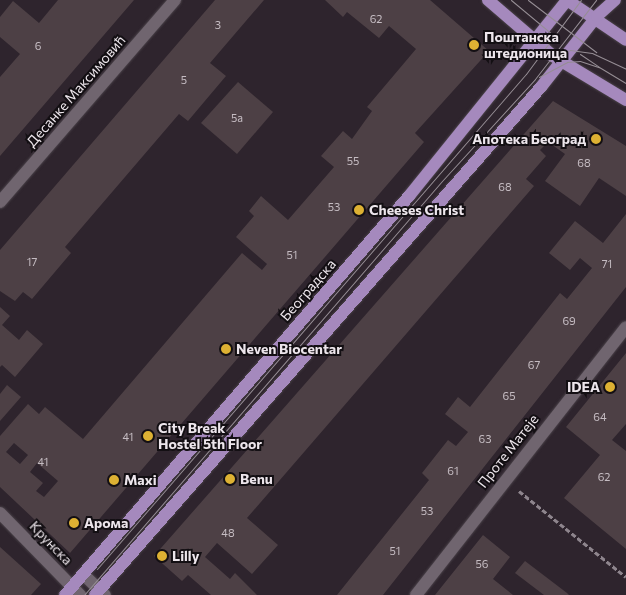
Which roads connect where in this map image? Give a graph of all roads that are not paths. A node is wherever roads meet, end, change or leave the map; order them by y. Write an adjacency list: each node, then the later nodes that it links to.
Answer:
1 (175, 0): 11 (street, Десанке Максимовић)
2 (488, 0): 8 (main road)
3 (567, 0): 6 (main road); 8 (main road, Београдска)
4 (603, 0): 6 (main road)
5 (615, 0): 6 (main road)
6 (595, 18): 7 (main road); 9 (main road)
7 (626, 40)
8 (534, 41): 9 (main road); 14 (main road, Београдска)
9 (561, 62): 10 (main road); 16 (main road)
10 (626, 100)
11 (0, 202)
12 (626, 327): 17 (street, Проте Матеје)
13 (0, 513): 15 (street, Крунска)
14 (84, 575): 15 (main road, Београдска); 16 (street, Крунска)
15 (72, 592)
16 (100, 593)
17 (416, 595)

